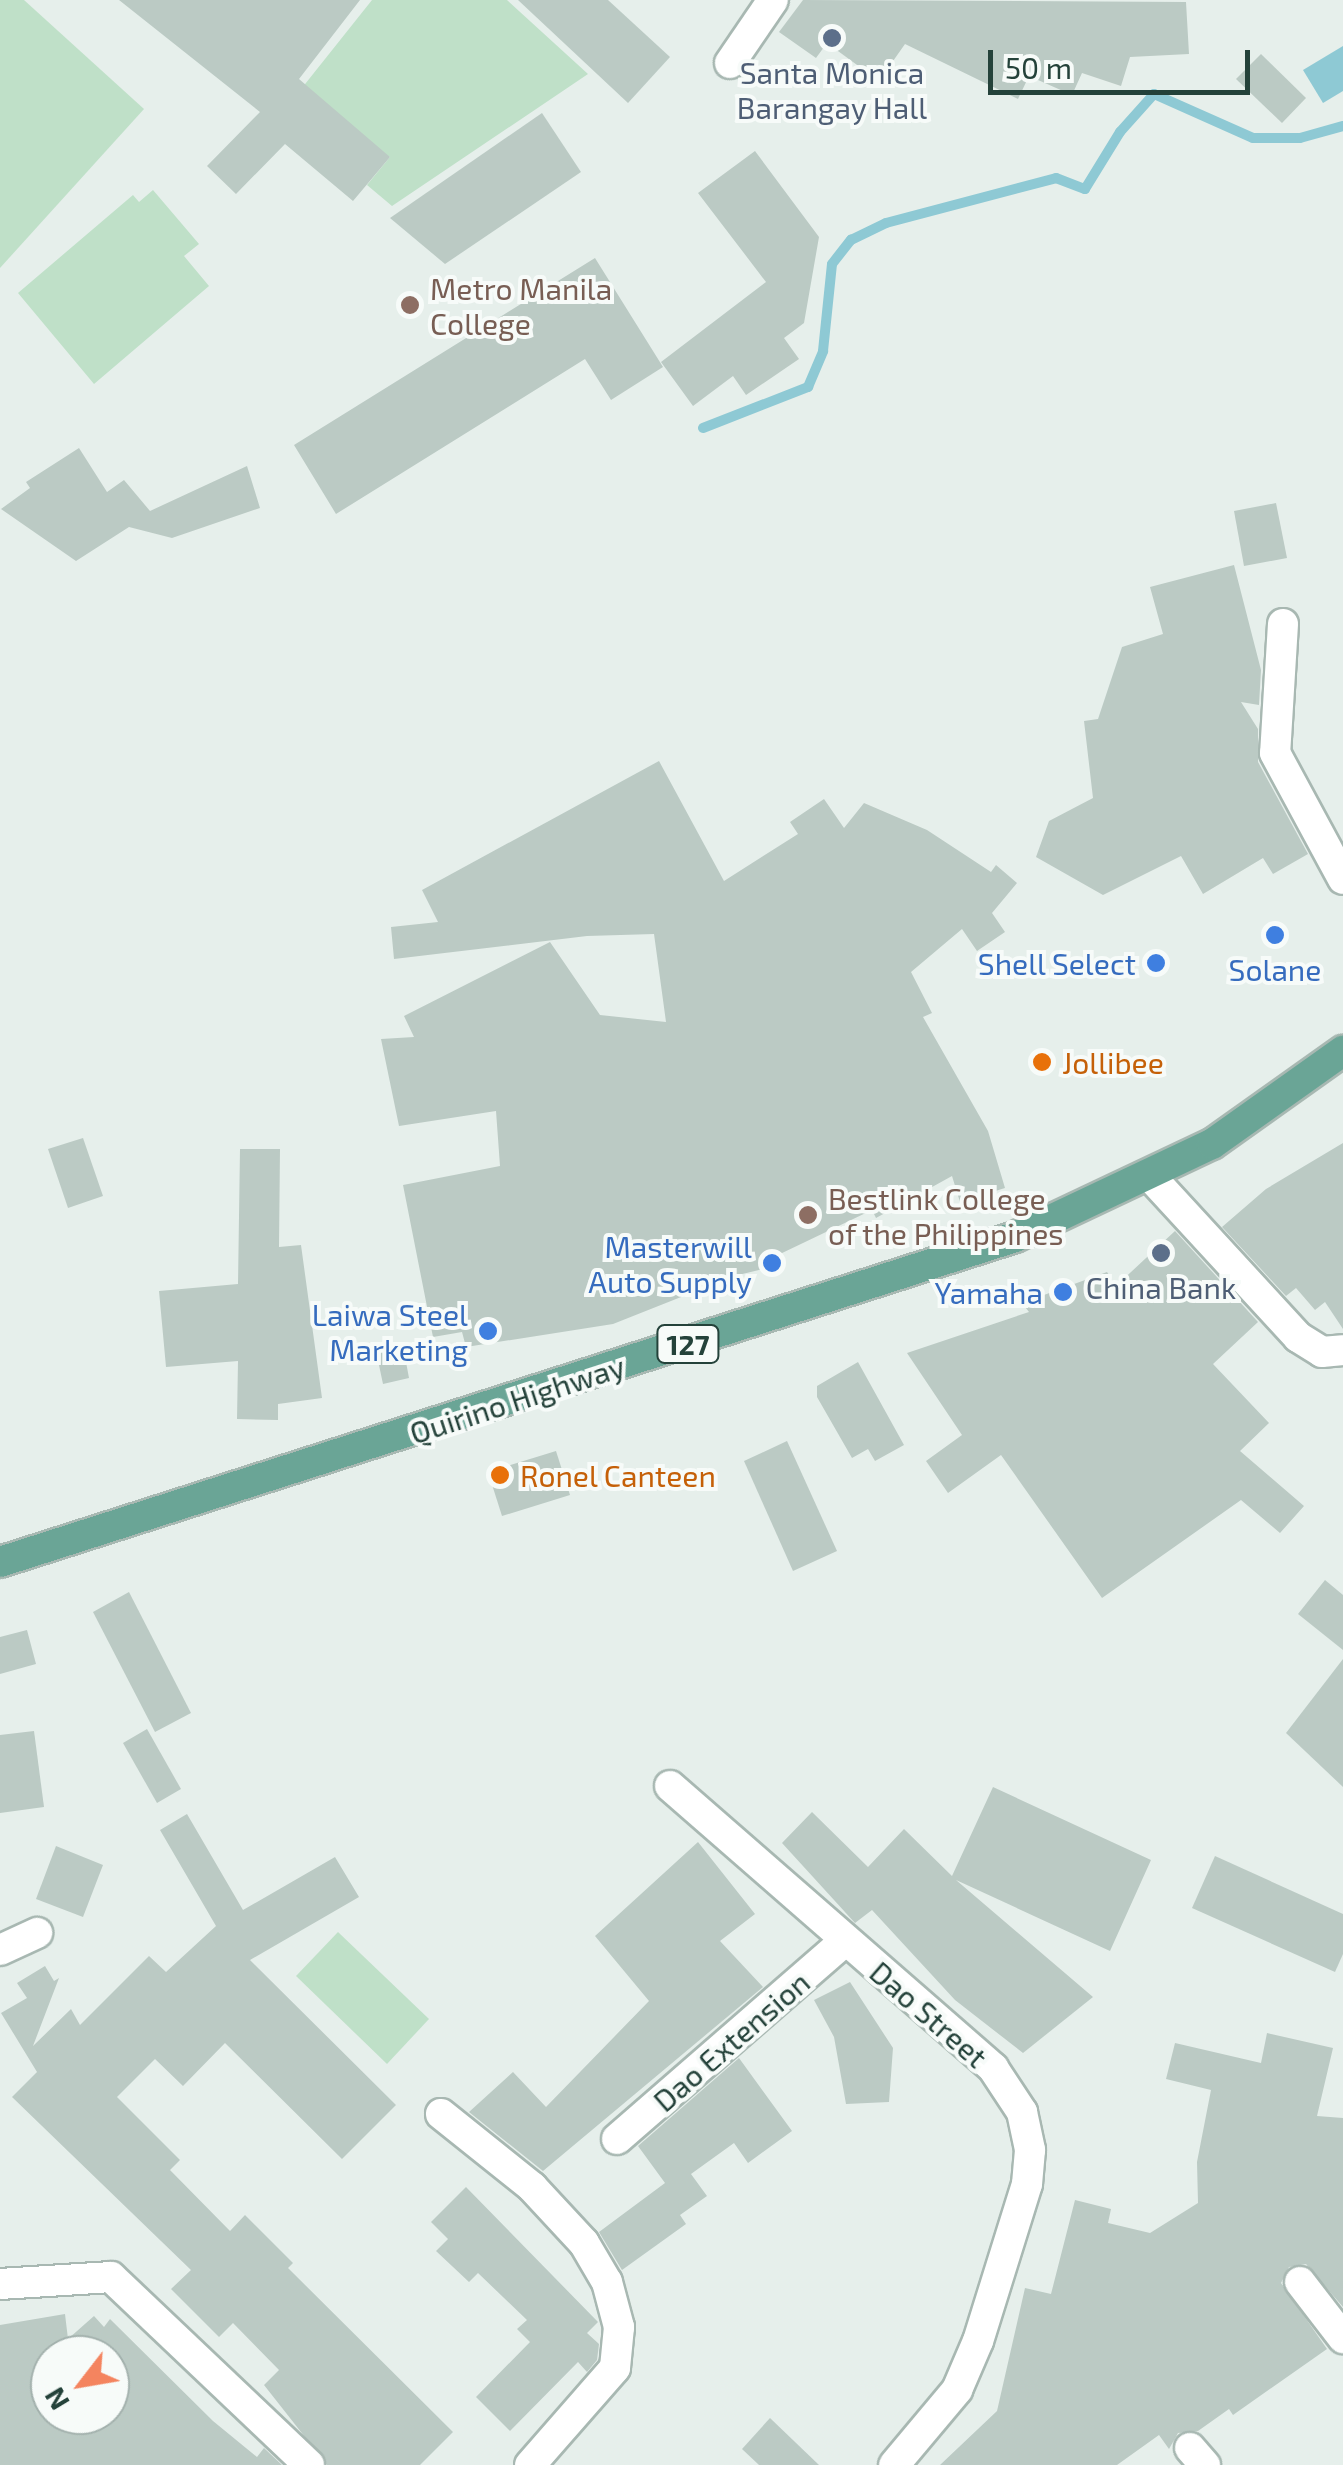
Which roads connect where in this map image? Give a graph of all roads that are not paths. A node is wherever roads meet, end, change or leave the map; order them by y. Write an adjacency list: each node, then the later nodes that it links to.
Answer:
1 (773, 0): 2 (street)
2 (730, 63)
3 (1283, 624): 4 (street)
4 (1343, 879)
5 (1343, 1051): 6 (main road, Quirino Highway / 127)
6 (1150, 1176): 7 (street); 8 (main road, Quirino Highway / 127)
7 (1343, 1350)
8 (0, 1562)
9 (670, 1786): 11 (street, Dao Street)
10 (36, 1933): 12 (street)
11 (844, 1942): 14 (street, Dao Extension); 20 (street, Dao Street)
12 (0, 1950)
13 (441, 2114): 19 (street)
14 (617, 2139)
15 (1300, 2282): 17 (street)
16 (0, 2284): 18 (street)
17 (1343, 2338)
18 (309, 2465)
19 (530, 2465)
20 (894, 2465)

